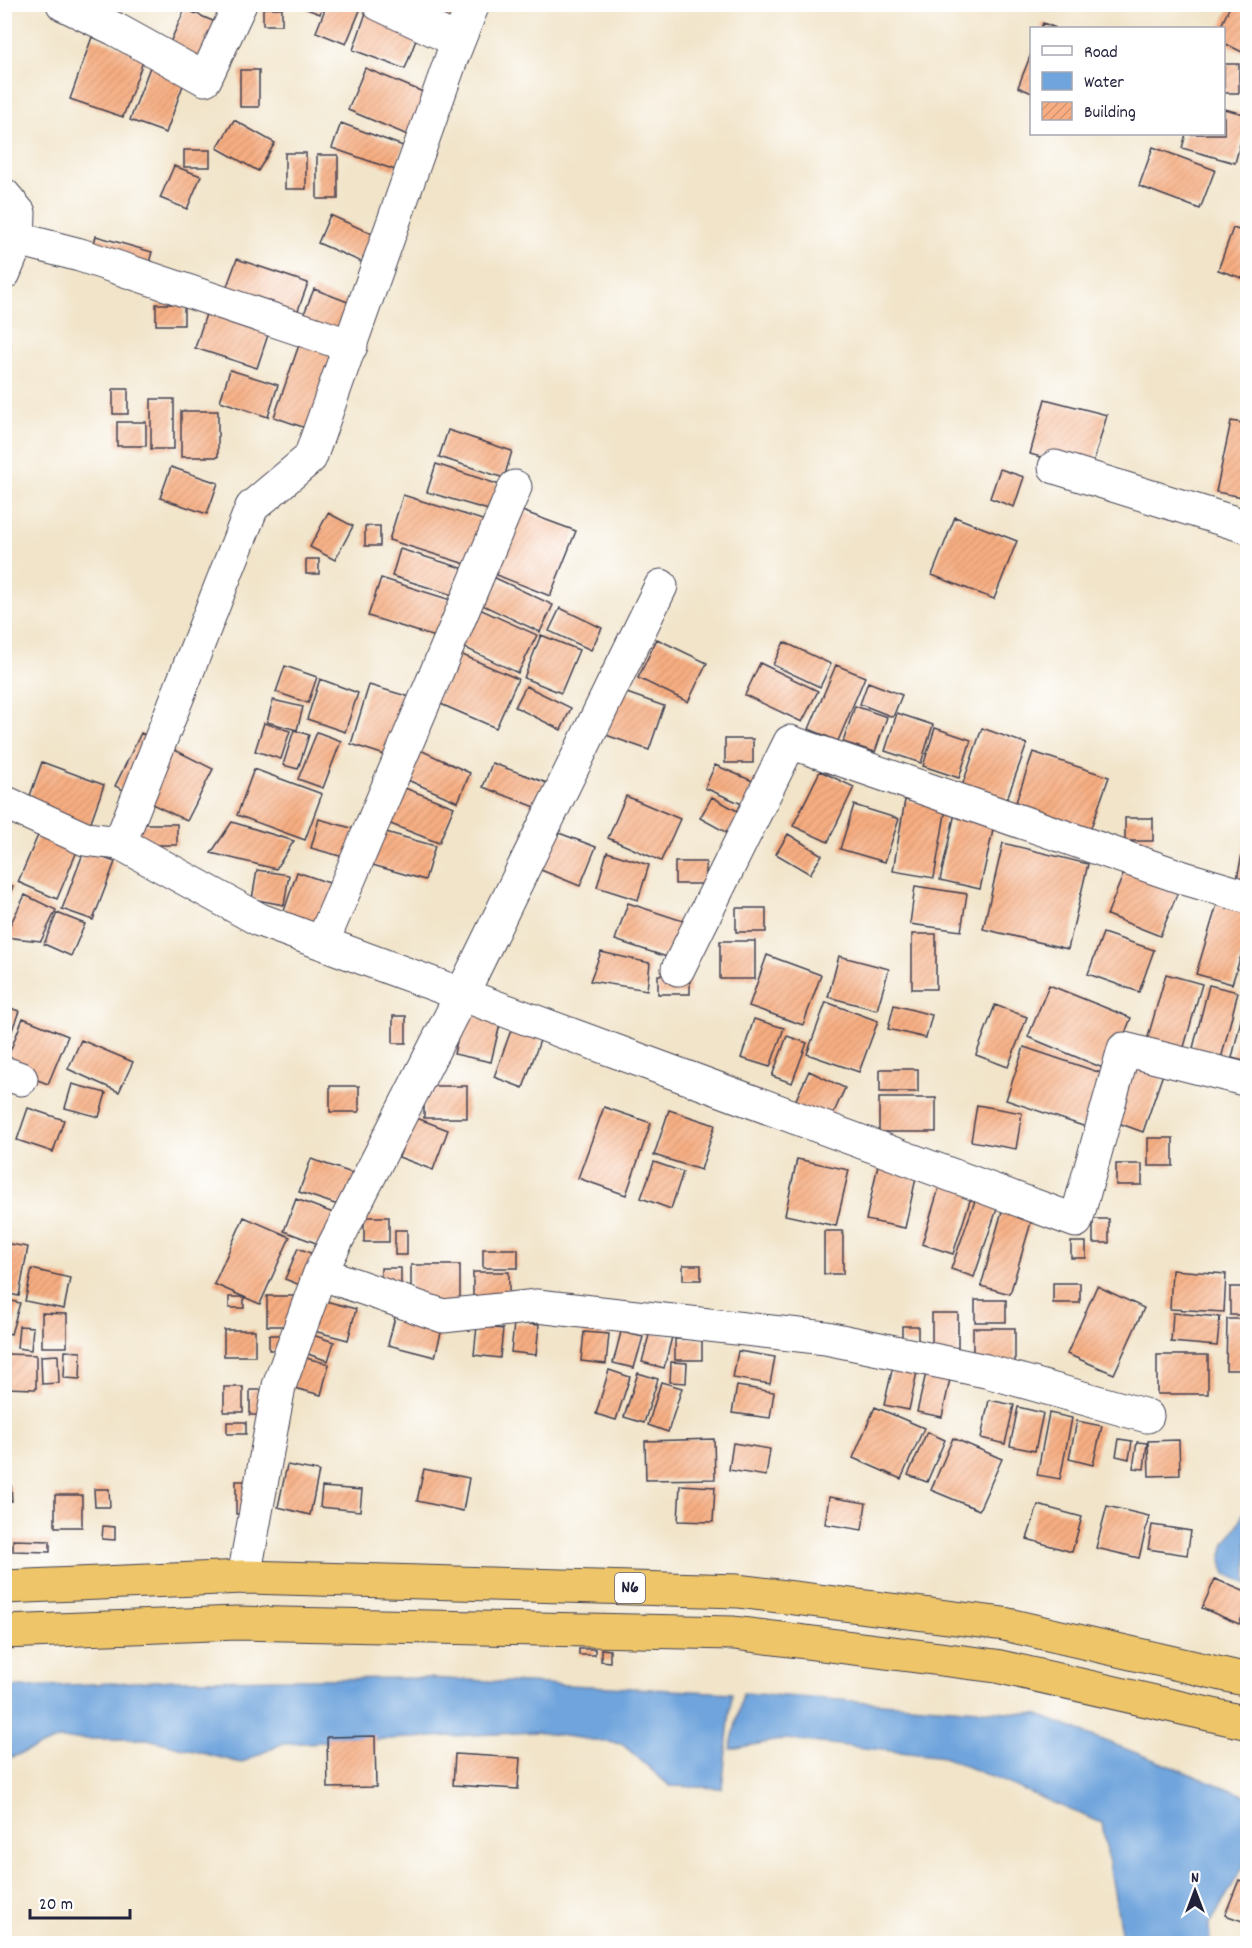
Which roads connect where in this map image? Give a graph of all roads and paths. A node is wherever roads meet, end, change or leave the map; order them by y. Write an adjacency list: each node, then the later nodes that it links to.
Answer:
1 (63, 4): 2 (street)
2 (240, 4)
3 (379, 4): 5 (street)
4 (473, 4): 5 (street)
5 (458, 41): 9 (street)
6 (4, 195): 7 (street)
7 (18, 239): 8 (street); 9 (street)
8 (4, 273)
9 (351, 346): 15 (street)
10 (1055, 467): 12 (street)
11 (515, 487): 17 (street)
12 (1248, 527)
13 (661, 586): 19 (street)
14 (4, 802): 15 (street)
15 (120, 843): 17 (street)
16 (1248, 897): 18 (street)
17 (322, 943): 19 (street)
18 (678, 969)
19 (462, 994): 20 (street); 21 (street)
20 (1248, 1080)
21 (320, 1273): 22 (street); 23 (street)
22 (1147, 1416)
23 (244, 1576): 24 (highway, N6); 26 (highway, N6)
24 (4, 1587)
25 (4, 1632): 27 (highway, N6)
26 (1248, 1680)
27 (1248, 1723)

